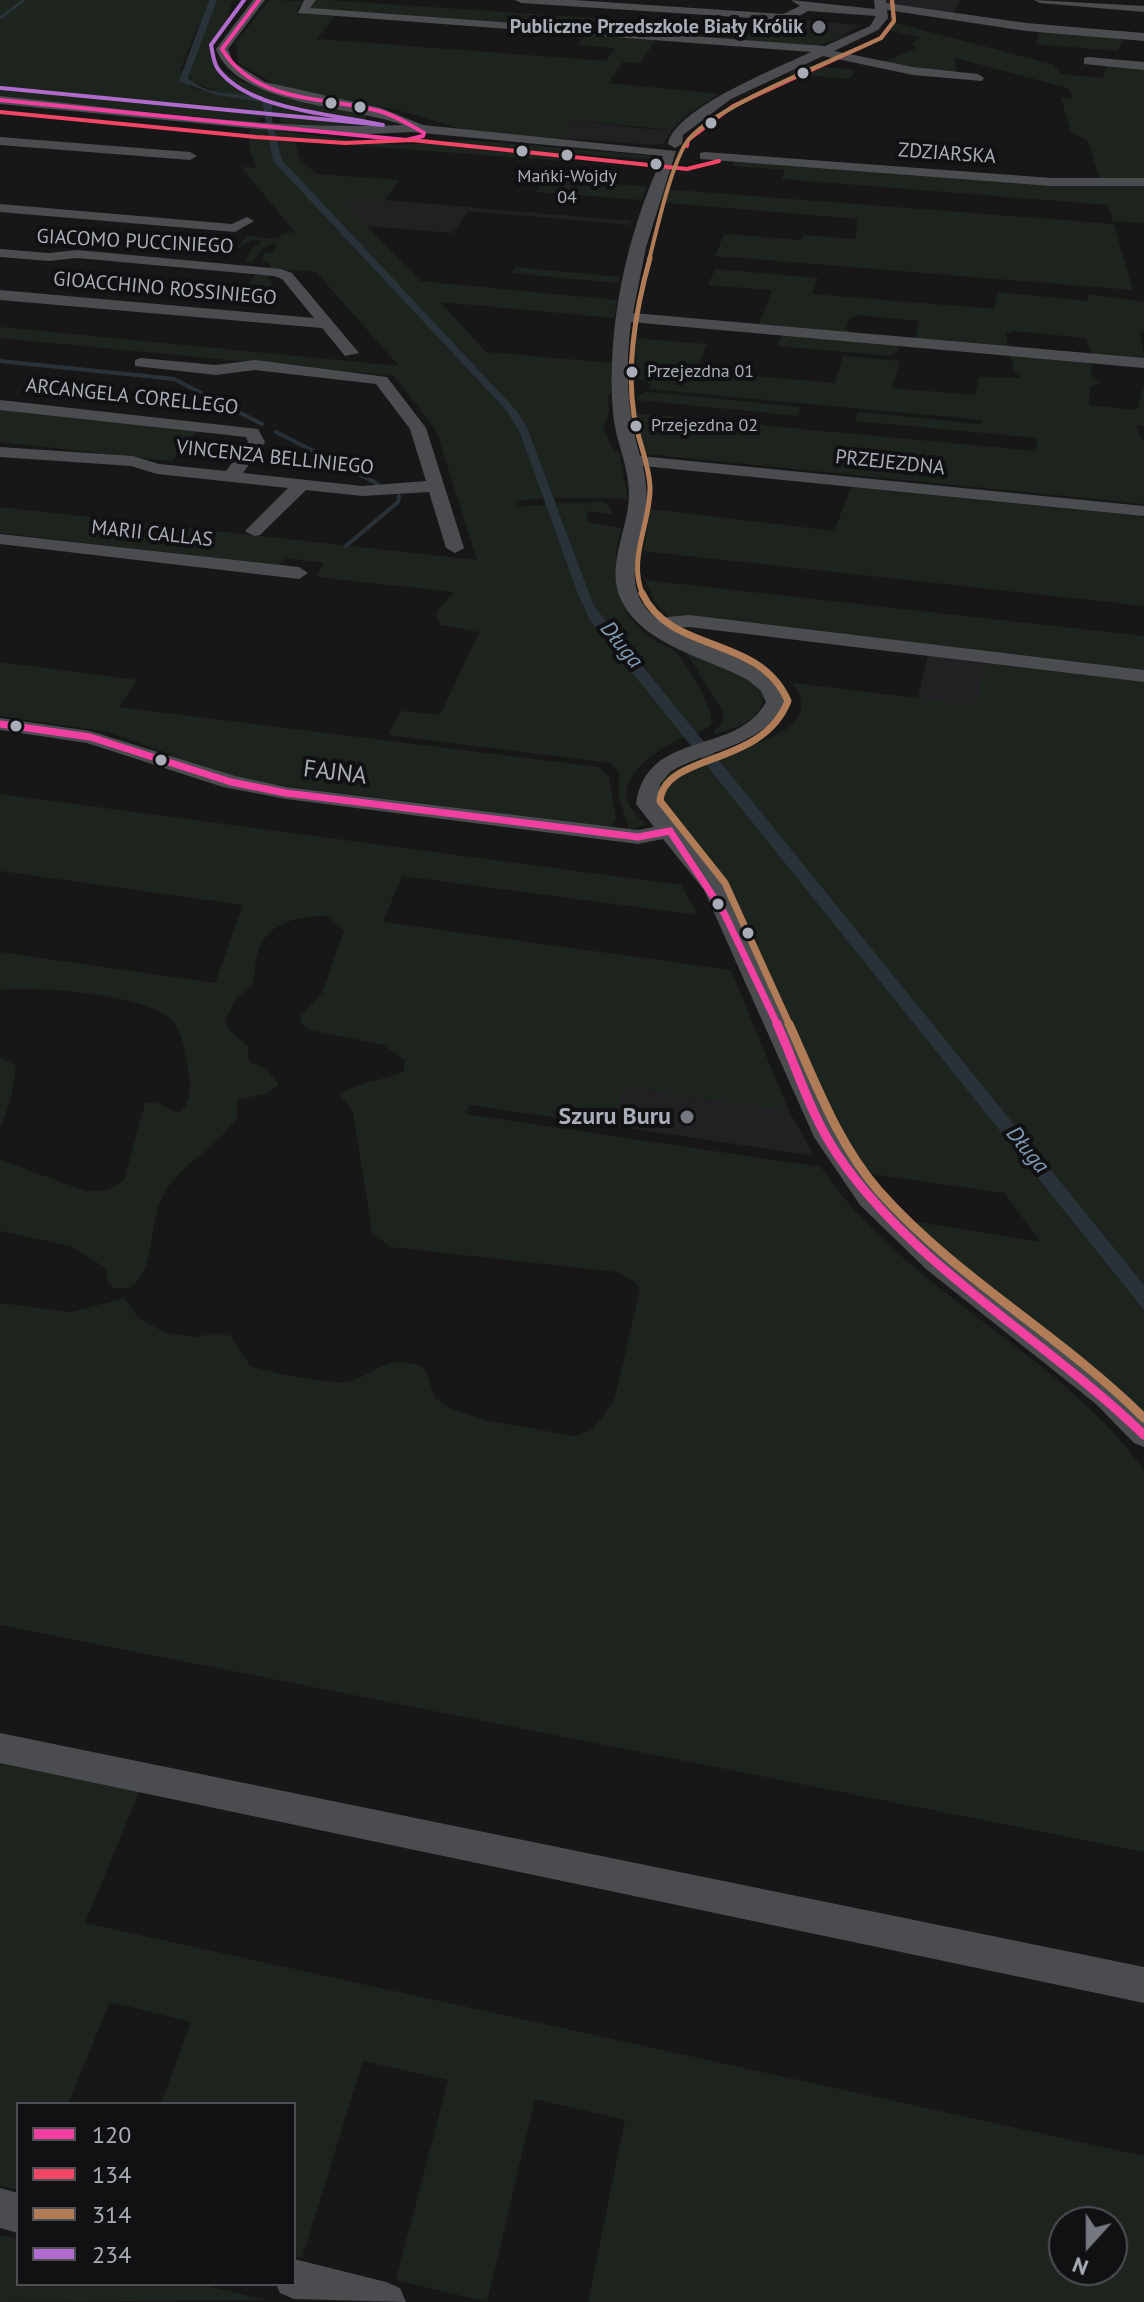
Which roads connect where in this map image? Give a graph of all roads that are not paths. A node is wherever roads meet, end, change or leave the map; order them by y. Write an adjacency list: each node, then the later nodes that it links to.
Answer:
1 (259, 0): 14 (street)
2 (310, 0): 9 (street)
3 (521, 0): 5 (street)
4 (1040, 0): 7 (street)
5 (801, 3): 6 (street)
6 (881, 6): 8 (street); 9 (street)
7 (1144, 9)
8 (1144, 37)
9 (823, 51): 12 (street); 15 (street)
10 (1088, 61): 11 (street)
11 (1144, 66)
12 (978, 78)
13 (0, 100): 16 (street)
14 (389, 115): 16 (street); 17 (street)
15 (684, 129): 20 (street); 22 (street)
16 (341, 131): 17 (street)
17 (409, 131): 18 (street); 18 (street)
18 (471, 136): 22 (street)
19 (0, 141): 23 (street)
20 (691, 143): 21 (street); 22 (street)
21 (708, 153): 22 (street); 24 (street, ZDZIARSKA)
22 (672, 154): 33 (street)
23 (190, 156)
24 (1144, 182)
25 (0, 208): 26 (street)
26 (241, 225)
27 (0, 253): 34 (street, GIACOMO PUCCINIEGO)
28 (85, 284): 31 (street)
29 (194, 294): 32 (street)
30 (0, 295): 31 (street, GIOACCHINO ROSSINIEGO)
31 (69, 301): 32 (street, GIOACCHINO ROSSINIEGO)
32 (179, 311): 34 (street, GIOACCHINO ROSSINIEGO)
33 (626, 317): 37 (street); 40 (street)
34 (327, 324): 35 (street)
35 (351, 353)
36 (141, 363): 43 (street)
37 (1144, 363)
38 (0, 405): 41 (street, ARCANGELA CORELLEGO)
39 (0, 452): 41 (street, VINCENZA BELLINIEGO)
40 (631, 460): 44 (street, PRZEJEZDNA); 49 (street)
41 (231, 477): 42 (street, VINCENZA BELLINIEGO)
42 (301, 485): 43 (street, VINCENZA BELLINIEGO); 45 (street)
43 (435, 486): 47 (street)
44 (1144, 511)
45 (254, 531)
46 (0, 539): 48 (street, MARII CALLAS)
47 (455, 548)
48 (299, 573)
49 (648, 624): 50 (street); 52 (street)
50 (1144, 676)
51 (0, 724): 52 (street, FAJNA)
52 (670, 831): 53 (street)
53 (1144, 1435)
54 (0, 1748): 55 (street)
55 (1144, 1985)
56 (296, 2280): 57 (street)
57 (386, 2302)

